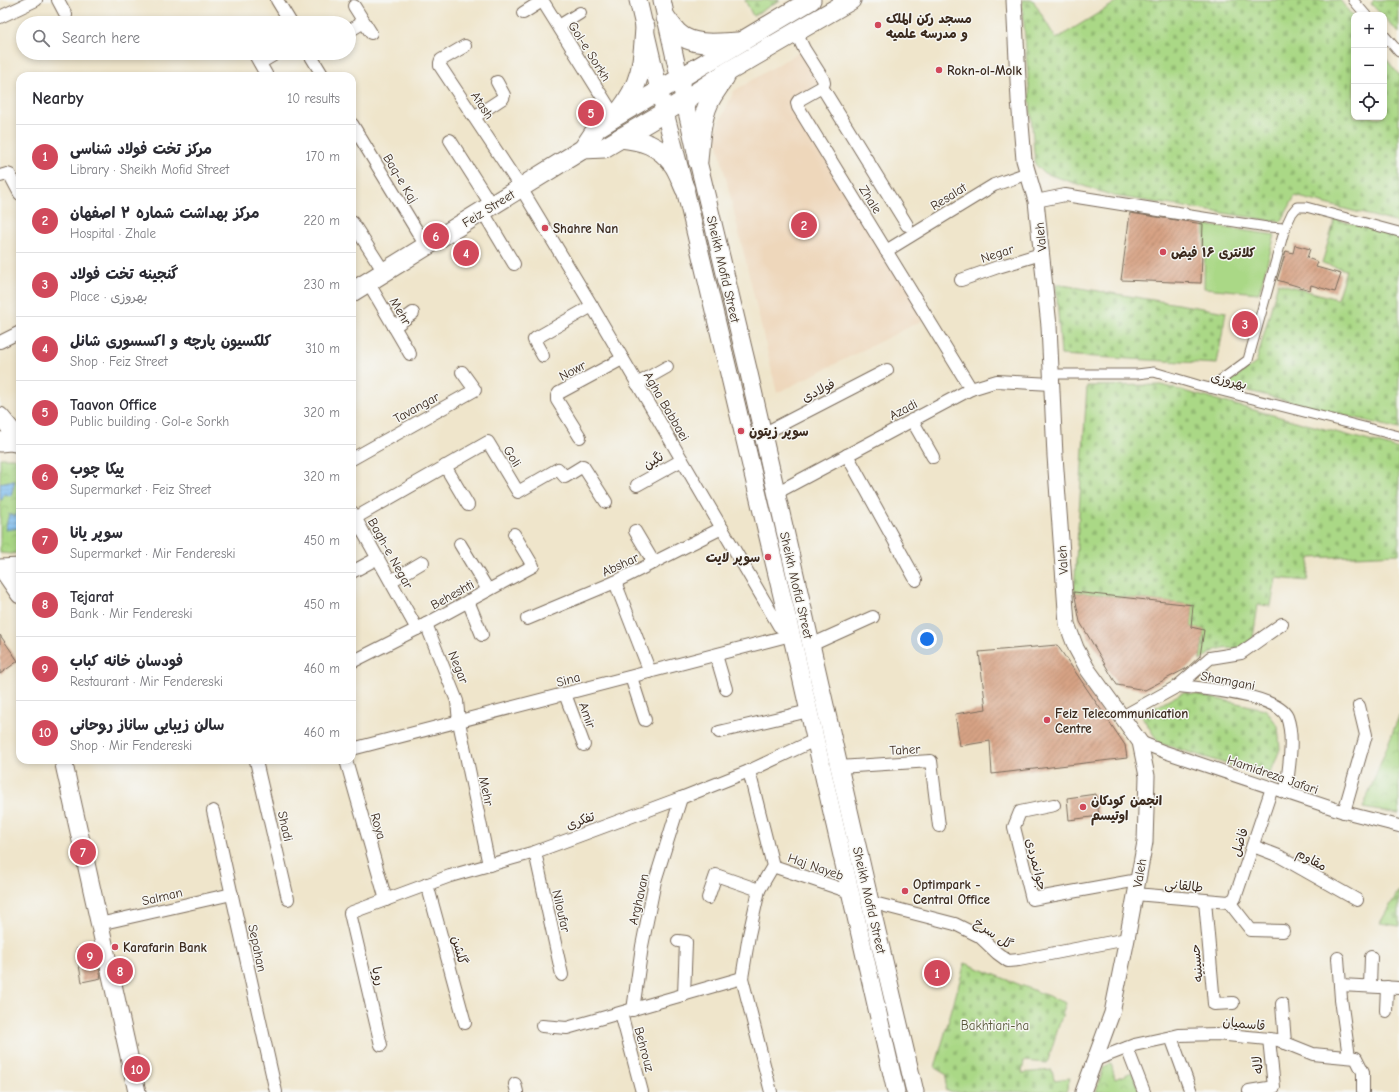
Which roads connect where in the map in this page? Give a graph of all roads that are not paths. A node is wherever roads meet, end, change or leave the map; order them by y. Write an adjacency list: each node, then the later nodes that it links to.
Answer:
1 (36, 0): 17 (street)
2 (58, 0): 15 (street)
3 (277, 0): 16 (street)
4 (542, 0): 13 (street); 20 (street, Gol-e Sorkh)
5 (638, 0): 22 (main road, Sheikh Mofid Street)
6 (662, 0): 18 (main road, Sheikh Mofid Street)
7 (811, 0): 26 (main road)
8 (851, 0): 23 (main road)
9 (1014, 0): 47 (street, Valeh)
10 (1353, 0): 12 (street)
11 (354, 6): 19 (street)
12 (1363, 12)
13 (523, 13)
14 (580, 13): 20 (street)
15 (66, 15)
16 (287, 16)
17 (0, 17)
18 (666, 18): 26 (main road); 34 (main road, Sheikh Mofid Street)
19 (364, 22): 21 (street); 24 (street)
20 (559, 26): 41 (street, Gol-e Sorkh)
21 (356, 27)
22 (645, 27): 37 (main road, Sheikh Mofid Street); 41 (main road)
23 (796, 32): 31 (main road); 36 (street)
24 (371, 33)
25 (1387, 38): 28 (street)
26 (740, 41): 34 (main road)
27 (465, 46): 40 (street, Atash)
28 (1399, 52)
29 (258, 60): 32 (street)
30 (315, 60): 33 (street)
31 (729, 71): 38 (main road); 46 (main road)
32 (265, 72)
33 (321, 72)
34 (680, 78): 37 (main road); 38 (main road, Sheikh Mofid Street)
35 (496, 82): 40 (street)
36 (822, 87): 55 (street); 60 (street, Zhale)
37 (659, 90): 39 (main road, Sheikh Mofid Street); 41 (main road)
38 (685, 100): 39 (main road); 46 (main road, Sheikh Mofid Street)
39 (665, 112): 43 (main road); 51 (main road, Sheikh Mofid Street)
40 (474, 117): 50 (street, Atash)
41 (615, 117): 45 (main road)
42 (356, 131): 59 (street, Baq-e Kaj)
43 (620, 138): 45 (main road); 51 (main road)
44 (450, 140): 53 (street)
45 (583, 149): 50 (main road, Feiz Street)
46 (698, 161): 70 (main road, Sheikh Mofid Street)
47 (1028, 173): 52 (street, Valeh); 60 (street, Resalat)
48 (0, 176): 49 (street)
49 (16, 186)
50 (521, 188): 53 (main road, Feiz Street); 66 (street, Agha Babbaei)
51 (685, 189): 72 (main road, Sheikh Mofid Street)
52 (1036, 201): 54 (street); 61 (street, Valeh)
53 (488, 209): 59 (main road, Feiz Street); 62 (street)
54 (1184, 214): 57 (street)
55 (907, 225)
56 (356, 228): 63 (street)
57 (1285, 228): 58 (street); 83 (street)
58 (1399, 232)
59 (426, 246): 63 (main road, Feiz Street)
60 (886, 251): 84 (street, Zhale)
61 (1041, 254): 64 (street, Negar); 80 (street, Valeh)
62 (514, 264)
63 (384, 272): 65 (main road, Feiz Street)
64 (961, 280)
65 (360, 287): 68 (street, Mehr)
66 (592, 306): 74 (street); 75 (street, Agha Babbaei)
67 (414, 313): 68 (street)
68 (394, 327): 73 (street, Mehr)
69 (16, 334): 71 (street)
70 (741, 341): 72 (main road); 79 (main road, Sheikh Mofid Street)
71 (0, 342)
72 (723, 347): 81 (main road, Sheikh Mofid Street)
73 (410, 354)
74 (543, 356)
75 (622, 359): 82 (street, Agha Babbaei); 90 (street, Nowr)
76 (667, 367): 82 (street)
77 (887, 370): 87 (street, فولادی)
78 (462, 372): 94 (street, Tavangar)
79 (750, 376): 81 (main road); 87 (main road, Sheikh Mofid Street)
80 (1051, 379): 83 (street, بهروزی); 84 (street, Azadi); 135 (street, Valeh)
81 (731, 381): 124 (main road, Sheikh Mofid Street)
82 (637, 384): 96 (street, Agha Babbaei)
83 (1210, 388): 89 (street, بهروزی)
84 (971, 389): 86 (street, Azadi)
85 (0, 416): 88 (main road)
86 (912, 420): 93 (street, Azadi); 95 (street)
87 (763, 434): 99 (main road, Sheikh Mofid Street)
88 (16, 436)
89 (1399, 436)
90 (580, 438)
91 (16, 441): 92 (main road)
92 (0, 442)
93 (847, 455): 99 (street, Azadi); 113 (street)
94 (356, 457)
95 (933, 457)
96 (682, 460): 98 (street, نگین); 104 (street, Agha Babbaei)
97 (445, 466): 100 (street, Goli); 101 (street); 102 (street, Goli)
98 (637, 485)
99 (776, 493): 125 (main road, Sheikh Mofid Street)
100 (606, 502)
101 (468, 505)
102 (356, 514)
103 (356, 519): 108 (street, Bagh-e Negar)
104 (722, 528): 110 (street, Abshar); 124 (street, Agha Babbaei)
105 (635, 531): 110 (street)
106 (514, 534): 117 (street, Beheshti)
107 (460, 544): 117 (street)
108 (378, 558): 112 (street); 114 (street, Bagh-e Negar)
109 (423, 562): 114 (street)
110 (654, 563): 115 (street, Abshar)
111 (7, 569): 116 (main road)
112 (356, 570)
113 (916, 580)
114 (391, 581): 122 (street, Bagh-e Negar)
115 (615, 582): 120 (street, Abshar); 128 (street)
116 (16, 587)
117 (488, 590): 118 (street, Beheshti)
118 (468, 601): 122 (street, Beheshti); 123 (street)
119 (873, 617): 125 (street)
120 (527, 619)
121 (1282, 624): 130 (street)
122 (422, 626): 127 (street, Beheshti); 137 (street, Negar)
123 (482, 635)
124 (792, 635): 126 (street, Sina); 134 (main road, Sheikh Mofid Street)
125 (811, 645): 146 (main road, Sheikh Mofid Street)
126 (716, 655): 128 (street, Sina); 131 (street)
127 (356, 660)
128 (650, 672): 129 (street, Sina)
129 (630, 677): 132 (street, Sina); 136 (street)
130 (1178, 686): 135 (street); 149 (street, Shamgani)
131 (726, 689)
132 (565, 694): 137 (street, Sina); 141 (street, Amir)
133 (1359, 706): 153 (street)
134 (809, 711): 138 (street); 139 (main road, Sheikh Mofid Street)
135 (1122, 717): 140 (street, Valeh)
136 (645, 720)
137 (459, 722): 142 (street, Sina); 158 (street, Mehr)
138 (719, 732)
139 (815, 740): 147 (street, تفکری); 163 (main road, Sheikh Mofid Street)
140 (1140, 742): 148 (street, Hamidreza Jafari); 161 (street, Valeh)
141 (584, 745)
142 (356, 748)
143 (64, 764): 173 (main road)
144 (254, 764): 166 (street, Shadi)
145 (347, 764): 167 (street, Roya)
146 (839, 767): 154 (street, Taher); 170 (main road, Sheikh Mofid Street)
147 (749, 771): 150 (street, تفکری); 159 (street)
148 (1272, 788): 149 (street, Hamidreza Jafari); 156 (street, فاضل)
149 (1286, 793): 153 (street, Hamidreza Jafari)
150 (681, 798): 157 (street, تفکری); 188 (street, Arghavan)
151 (1054, 805): 161 (street, جوانمردی)
152 (213, 811): 164 (street, Sepahan)
153 (1344, 812): 155 (street, Hamidreza Jafari)
154 (939, 826)
155 (1399, 826)
156 (1253, 846): 168 (street, مقاوم); 171 (street, فاضل)
157 (535, 852): 158 (street, تفکری); 179 (street, Niloufar)
158 (488, 865): 160 (street, تفکری)
159 (773, 866): 162 (street); 163 (street, Haj Nayeb)
160 (427, 884): 167 (street, تفکری); 189 (street, گلشن)
161 (1136, 887): 169 (street, طالقانی); 175 (street, Valeh)
162 (759, 890): 165 (street); 180 (street)
163 (850, 892): 203 (main road, Sheikh Mofid Street)
164 (232, 894): 173 (street, Salman); 200 (street, Sepahan)
165 (708, 898)
166 (288, 899)
167 (386, 900): 172 (street, تفکری)
168 (1357, 900)
169 (1205, 901): 171 (street, طالقانی); 185 (street, حسینیه)
170 (870, 902): 175 (street, گل سرخ); 204 (main road, Sheikh Mofid Street)
171 (1230, 902): 174 (street)
172 (350, 913): 194 (street, رویا)
173 (99, 924): 199 (main road)
174 (1283, 932)
175 (1127, 939): 197 (street, Valeh)
176 (678, 940): 184 (street)
177 (1371, 957): 182 (street)
178 (1338, 958): 181 (street)
179 (562, 975)
180 (742, 978): 184 (street); 202 (street)
181 (1340, 985): 182 (street); 196 (street)
182 (1370, 986): 183 (street)
183 (1393, 988): 187 (street)
184 (684, 995): 188 (street)
185 (1233, 1003)
186 (1282, 1004): 193 (street)
187 (1386, 1011)
188 (627, 1012): 190 (street); 201 (street, Behrouz)
189 (465, 1023)
190 (542, 1026)
191 (1171, 1037): 192 (street, قاسمیان); 195 (street, قاسمیان); 207 (street)
192 (1269, 1039): 193 (street, قاسمیان); 198 (street, لاله)
193 (1285, 1043): 196 (street, قاسمیان)
194 (381, 1045)
195 (1127, 1048): 197 (street, قاسمیان); 206 (street)
196 (1349, 1058): 208 (street)
197 (1095, 1060): 205 (street, Valeh)
198 (1249, 1091)
199 (137, 1092)
200 (276, 1092)
201 (642, 1092)
202 (771, 1092)
203 (896, 1092)
204 (915, 1092)
205 (1083, 1092)
206 (1144, 1092)
207 (1191, 1092)
208 (1363, 1092)

